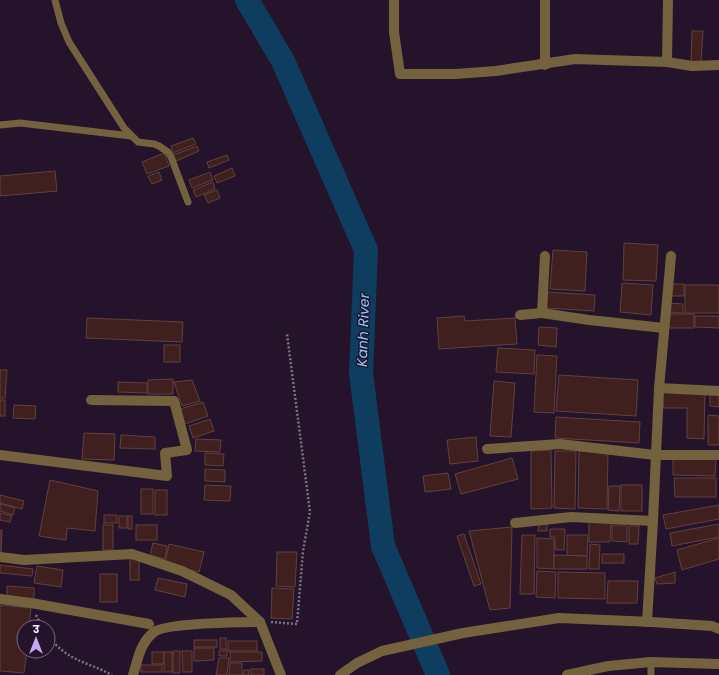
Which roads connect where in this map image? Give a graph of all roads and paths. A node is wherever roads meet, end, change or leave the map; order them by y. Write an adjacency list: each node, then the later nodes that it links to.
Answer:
1 (54, 0): 9 (lane)
2 (394, 0): 6 (street)
3 (545, 0): 6 (street)
4 (668, 0): 5 (street)
5 (667, 62): 6 (street); 7 (street)
6 (545, 65)
7 (719, 65)
8 (0, 125): 9 (lane)
9 (131, 136): 10 (lane)
10 (188, 202)
11 (545, 256): 13 (street)
12 (671, 256): 15 (street)
13 (542, 313): 14 (street); 15 (street)
14 (520, 315)
15 (664, 328): 17 (street)
16 (287, 334): 28 (path)
17 (659, 388): 18 (street); 22 (street)
18 (719, 391)
19 (91, 400): 21 (street)
20 (487, 449): 22 (street)
21 (0, 455)
22 (655, 455): 23 (street); 24 (street)
23 (719, 455)
24 (653, 522): 25 (street); 29 (street)
25 (514, 523)
26 (0, 557): 28 (street)
27 (0, 600): 30 (street)
28 (260, 622): 36 (street); 37 (street)
29 (647, 622): 31 (street); 38 (street)
30 (149, 624)
31 (719, 629)
32 (56, 644): 35 (path)
33 (651, 662): 34 (street); 39 (street); 40 (lane)
34 (719, 664)
35 (112, 675)
36 (133, 675)
37 (281, 675)
38 (340, 675)
39 (567, 675)
40 (651, 675)

